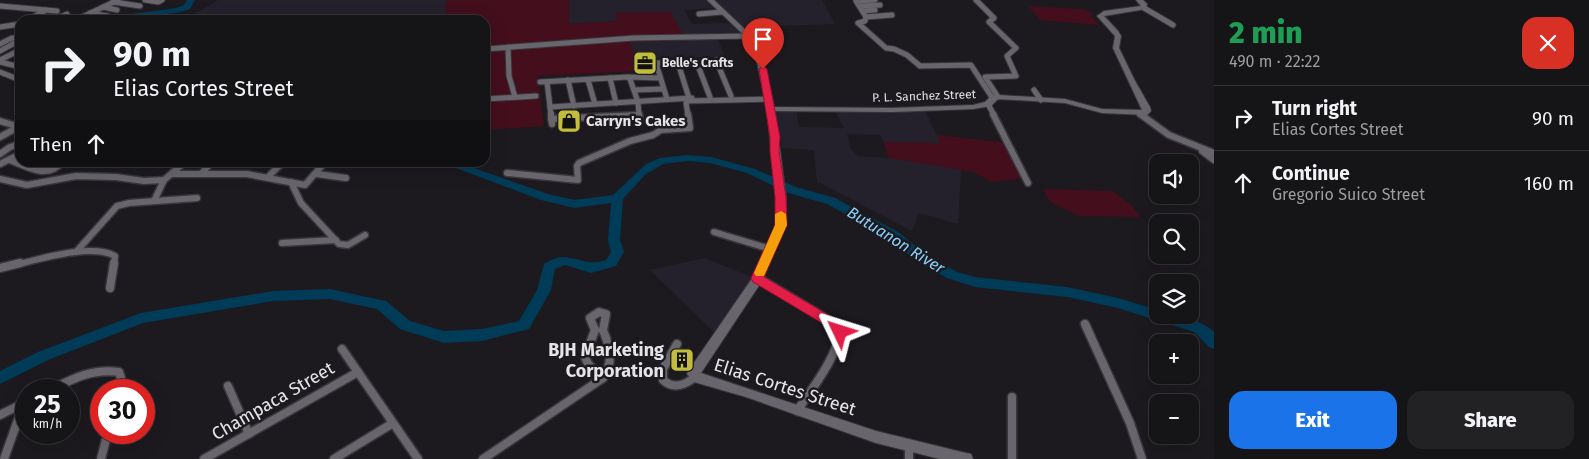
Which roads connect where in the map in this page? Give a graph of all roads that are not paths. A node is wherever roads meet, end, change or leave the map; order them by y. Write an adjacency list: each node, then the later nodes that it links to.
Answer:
1 (147, 0): 2 (street)
2 (162, 0)
3 (710, 0): 20 (street)
4 (875, 0): 12 (street)
5 (976, 0): 65 (street)
6 (101, 1): 7 (street)
7 (114, 2): 11 (street); 14 (street)
8 (1141, 4): 29 (street); 73 (street)
9 (880, 5): 12 (street)
10 (0, 6): 15 (street)
11 (140, 6)
12 (860, 6): 19 (street)
13 (85, 8): 14 (street)
14 (100, 8): 16 (street); 21 (street)
15 (46, 10): 18 (street); 23 (street)
16 (117, 10)
17 (876, 10): 19 (street)
18 (57, 11)
19 (863, 11): 27 (street)
20 (722, 12): 22 (street); 31 (street)
21 (90, 13): 24 (street); 25 (street)
22 (699, 14)
23 (37, 15)
24 (86, 15)
25 (102, 15)
26 (892, 15): 27 (street)
27 (866, 17): 65 (street)
28 (15, 24): 30 (street)
29 (1173, 25)
30 (0, 27)
31 (749, 36): 35 (street); 62 (street, Elias Cortes Street)
32 (15, 38): 34 (street)
33 (15, 42): 37 (street)
34 (0, 44)
35 (508, 47): 36 (street); 59 (street)
36 (490, 48)
37 (0, 51)
38 (15, 53): 39 (street)
39 (0, 61): 44 (street)
40 (678, 63): 41 (street); 43 (street); 61 (street)
41 (697, 63): 58 (street); 60 (street)
42 (641, 64): 43 (street)
43 (656, 64): 49 (street)
44 (15, 66)
45 (0, 72): 46 (street)
46 (15, 78)
47 (610, 78): 48 (street); 51 (street); 68 (street)
48 (630, 78): 49 (street); 55 (street)
49 (660, 78): 54 (street)
50 (568, 80): 51 (street); 53 (street); 70 (street)
51 (588, 80): 69 (street)
52 (540, 82): 53 (street)
53 (547, 82): 71 (street)
54 (663, 89): 55 (street); 64 (street)
55 (634, 90): 67 (street)
56 (1034, 90): 66 (street)
57 (536, 96): 59 (street)
58 (732, 96): 60 (street); 62 (street)
59 (515, 97): 63 (street)
60 (710, 97): 61 (street)
61 (689, 98): 64 (street)
62 (769, 98): 72 (street, Elias Cortes Street); 96 (street)
63 (490, 99)
64 (667, 99): 67 (street)
65 (993, 100): 66 (street, P. L. Sanchez Street); 72 (street, P. L. Sanchez Street); 102 (street)
66 (1041, 100): 73 (street, P. L. Sanchez Street)
67 (638, 102): 68 (street); 71 (street)
68 (616, 103): 69 (street)
69 (595, 104): 70 (street)
70 (574, 106): 71 (street)
71 (550, 107)
72 (772, 109): 109 (street, Elias Cortes Street)
73 (1140, 114): 79 (street)
74 (0, 122): 75 (street)
75 (15, 125)
76 (15, 129): 77 (street)
77 (0, 137)
78 (15, 146): 81 (street)
79 (1193, 146): 80 (street); 84 (street)
80 (1214, 153)
81 (0, 154)
82 (15, 157): 83 (street)
83 (10, 160): 85 (street); 86 (street)
84 (1214, 160)
85 (15, 162)
86 (0, 164)
87 (29, 167): 88 (street)
88 (57, 167)
89 (181, 167): 94 (street)
90 (207, 167): 93 (street)
91 (278, 167): 97 (street)
92 (322, 167): 95 (street)
93 (202, 173): 94 (street); 97 (street)
94 (173, 174): 100 (street)
95 (317, 174): 98 (street); 101 (street)
96 (507, 174)
97 (268, 177): 101 (street)
98 (346, 178)
99 (0, 179): 100 (street)
100 (164, 180): 104 (street)
101 (291, 182): 107 (street)
102 (1028, 183)
103 (197, 198): 104 (street)
104 (154, 201): 110 (street)
105 (714, 232): 109 (street)
106 (365, 235): 107 (street)
107 (336, 240): 108 (street)
108 (282, 243)
109 (770, 249): 112 (street, Elias Cortes Street)
110 (76, 252): 111 (street); 113 (street)
111 (0, 268)
112 (758, 278): 118 (street, Elias Cortes Street); 125 (street)
113 (110, 288)
114 (1085, 324): 142 (street)
115 (676, 344): 118 (street)
116 (342, 350): 117 (street)
117 (358, 372): 127 (street); 129 (street, Champaca Street)
118 (695, 377): 125 (street, Elias Cortes Street)
119 (603, 378): 119 (street); 138 (street)
120 (73, 379): 121 (street)
121 (121, 379)
122 (228, 386): 129 (street)
123 (1012, 397): 141 (street)
124 (15, 408): 126 (street)
125 (797, 411): 131 (street, Elias Cortes Street)
126 (0, 415)
127 (393, 423): 136 (street); 137 (street)
128 (15, 430): 133 (street)
129 (249, 434): 135 (street, Champaca Street)
130 (105, 444): 134 (street)
131 (909, 445): 132 (street, Elias Cortes Street); 139 (street)
132 (950, 457): 140 (street, Elias Cortes Street)
133 (4, 459)
134 (101, 459)
135 (204, 459)
136 (334, 459)
137 (418, 459)
138 (483, 459)
139 (909, 459)
140 (966, 459)
141 (1012, 459)
142 (1142, 459)

